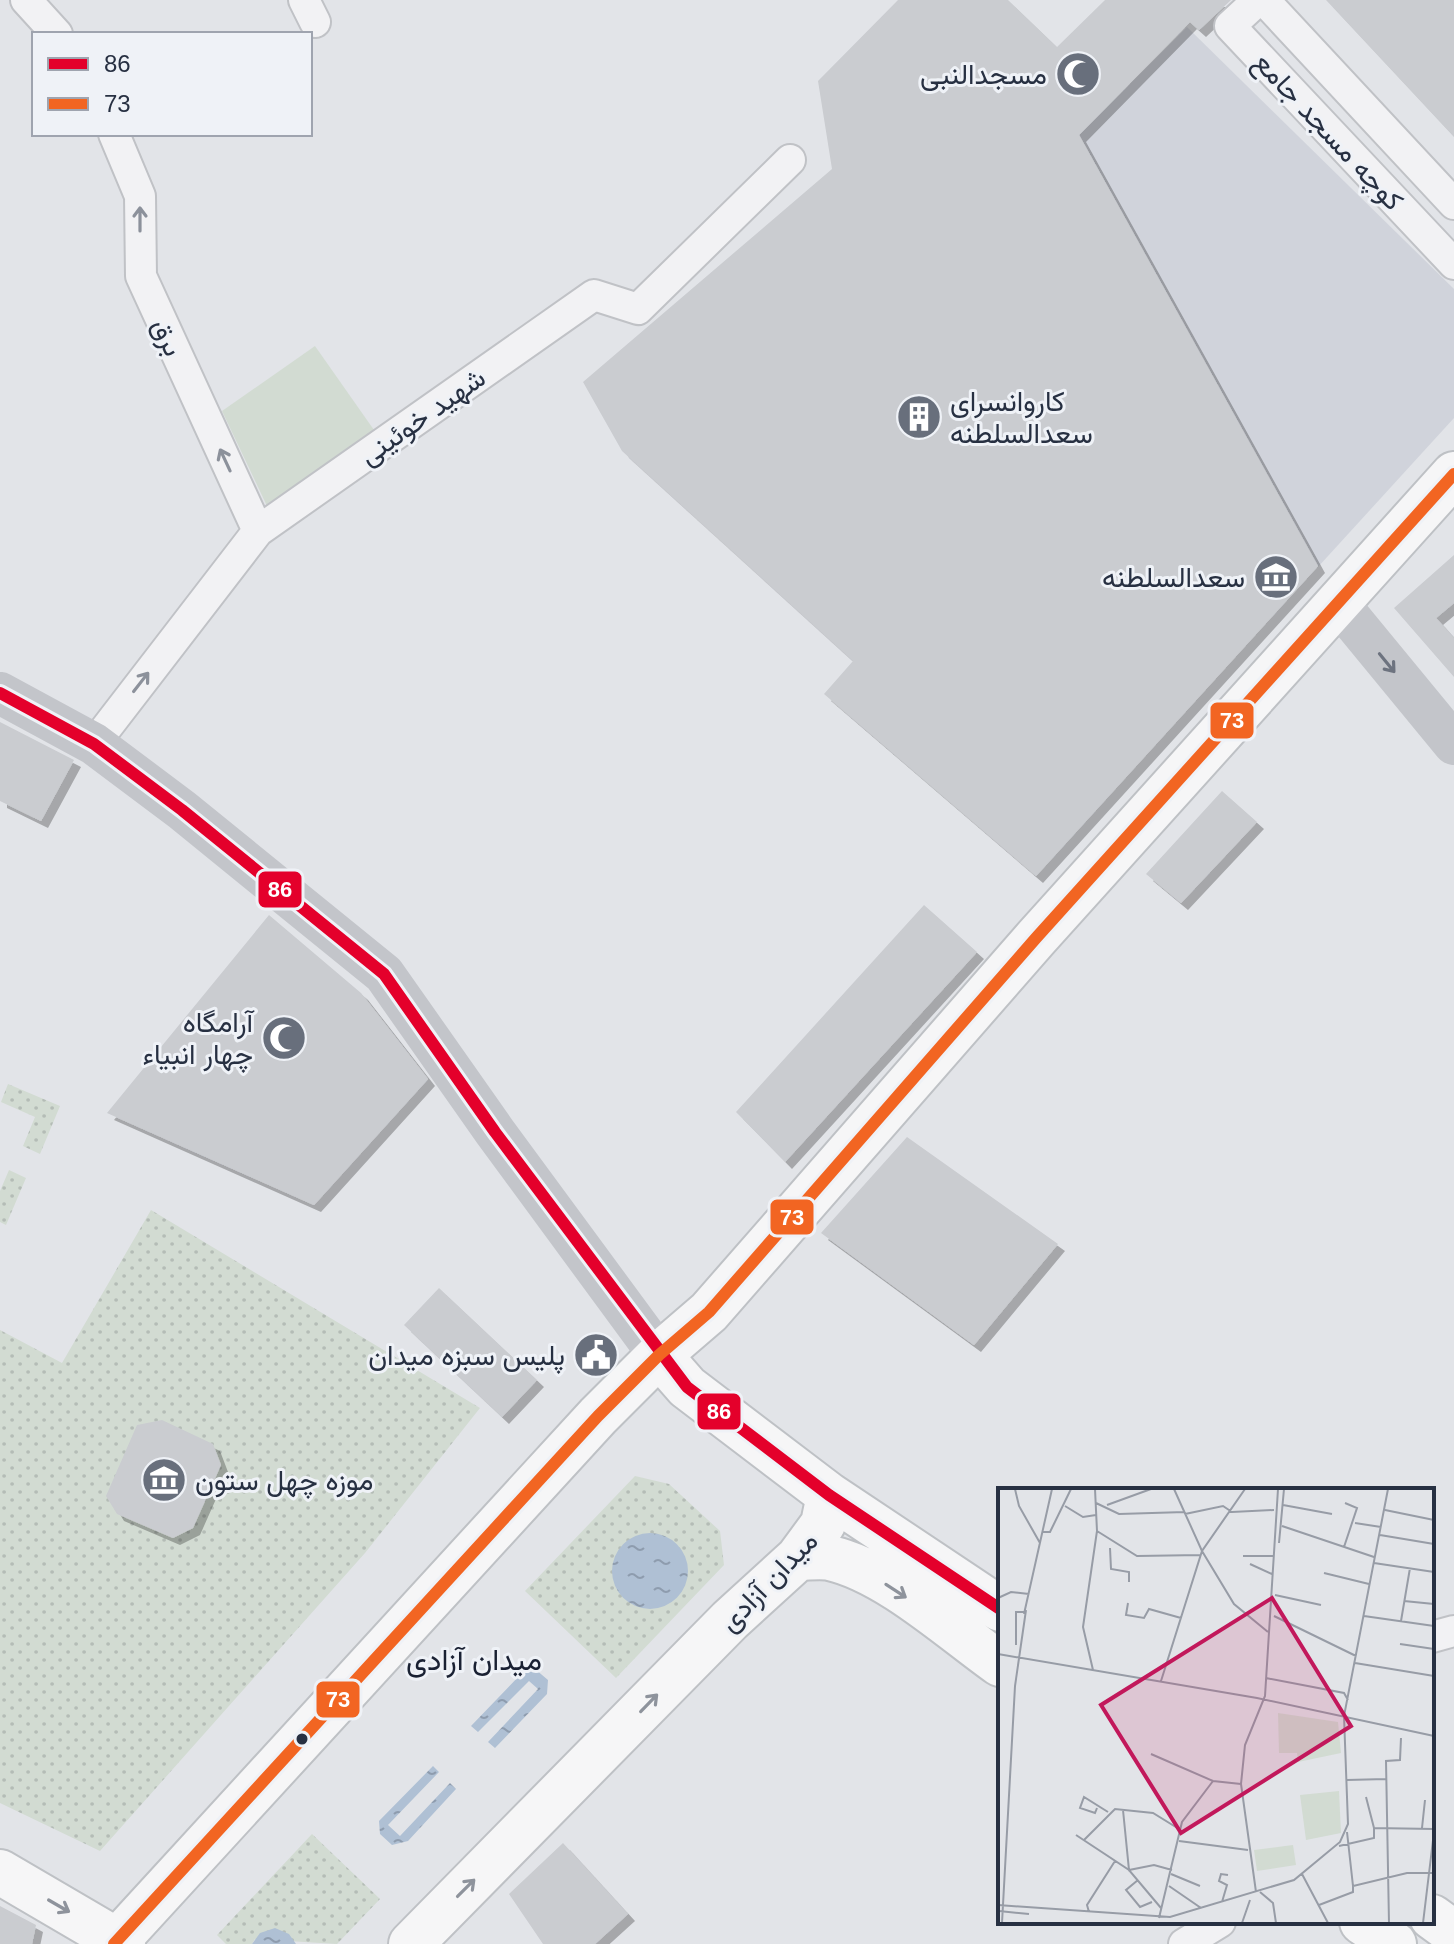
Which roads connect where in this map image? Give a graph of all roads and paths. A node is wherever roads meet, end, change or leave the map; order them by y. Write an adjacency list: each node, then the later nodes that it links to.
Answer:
1 (1261, 0): 6 (street, کوچه مسجد جامع); 7 (street, کوچه مسجد جامع)
2 (33, 2): 3 (street)
3 (56, 32)
4 (115, 136): 10 (street, برق, one-way to 4)
5 (790, 160): 10 (street, شهید خوئینی)
6 (1454, 204)
7 (1454, 264)
8 (1454, 449): 15 (main road)
9 (1454, 474): 11 (main road)
10 (258, 531): 13 (street, شهید خوئینی, one-way to 10)
11 (1338, 603): 14 (main road, one-way to 14); 15 (main road)
12 (0, 693): 13 (main road)
13 (94, 744): 15 (main road)
14 (1454, 744)
15 (659, 1355): 16 (main road, میدان آزادی); 27 (main road)
16 (843, 1504): 17 (main road, میدان آزادی); 18 (main road)
17 (817, 1560): 21 (main road, one-way to 21); 28 (main road, میدان آزادی, one-way to 17)
18 (998, 1608)
19 (1454, 1631): 20 (street)
20 (1434, 1636)
21 (998, 1663)
22 (0, 1872): 27 (main road, one-way to 27)
23 (1434, 1918): 26 (main road)
24 (1217, 1924): 29 (street)
25 (1365, 1924): 30 (main road)
26 (1454, 1933)
27 (118, 1943)
28 (411, 1944)
29 (1184, 1944)
30 (1394, 1944)

